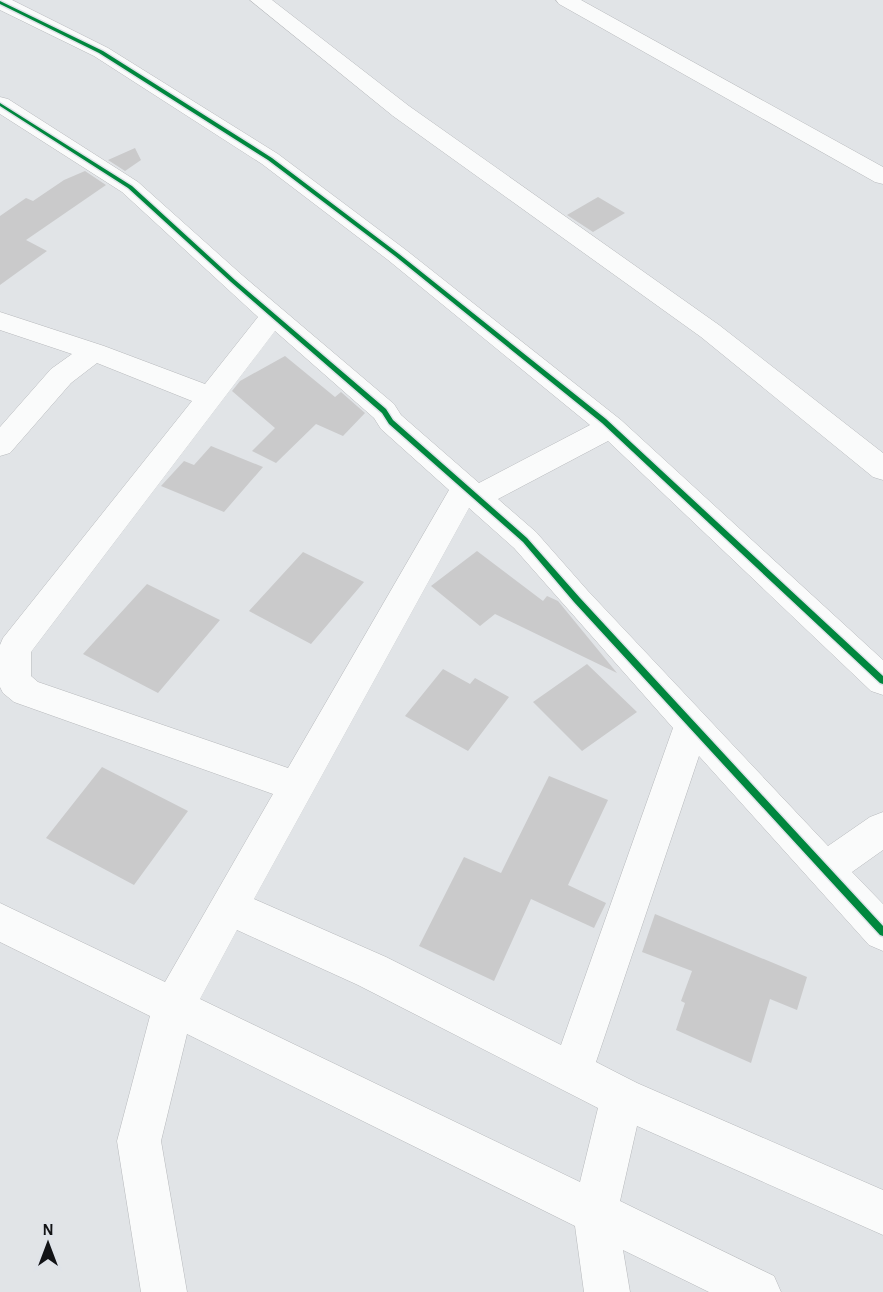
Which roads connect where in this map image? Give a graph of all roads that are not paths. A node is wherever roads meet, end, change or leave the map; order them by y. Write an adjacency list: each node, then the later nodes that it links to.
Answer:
1 (260, 0): 14 (street)
2 (566, 0): 7 (street)
3 (0, 2): 12 (street)
4 (0, 104): 5 (street)
5 (24, 118): 6 (street); 8 (street)
6 (0, 133)
7 (883, 177)
8 (273, 316): 11 (street); 15 (street)
9 (0, 321): 10 (street)
10 (94, 352): 11 (street); 13 (street)
11 (210, 398): 18 (street)
12 (611, 428): 15 (street); 16 (street)
13 (0, 446)
14 (883, 469)
15 (470, 494): 17 (street); 18 (street)
16 (883, 681)
17 (692, 724): 20 (street); 25 (street)
18 (297, 787): 21 (street)
19 (883, 829): 20 (street)
20 (825, 869): 23 (street)
21 (229, 907): 24 (street); 25 (street)
22 (0, 922): 24 (street)
23 (883, 932)
24 (173, 1007): 27 (street); 29 (street)
25 (571, 1074): 26 (street)
26 (622, 1098): 27 (street); 28 (street)
27 (595, 1213): 30 (street); 31 (street)
28 (883, 1214)
29 (164, 1292)
30 (608, 1292)
31 (758, 1292)

